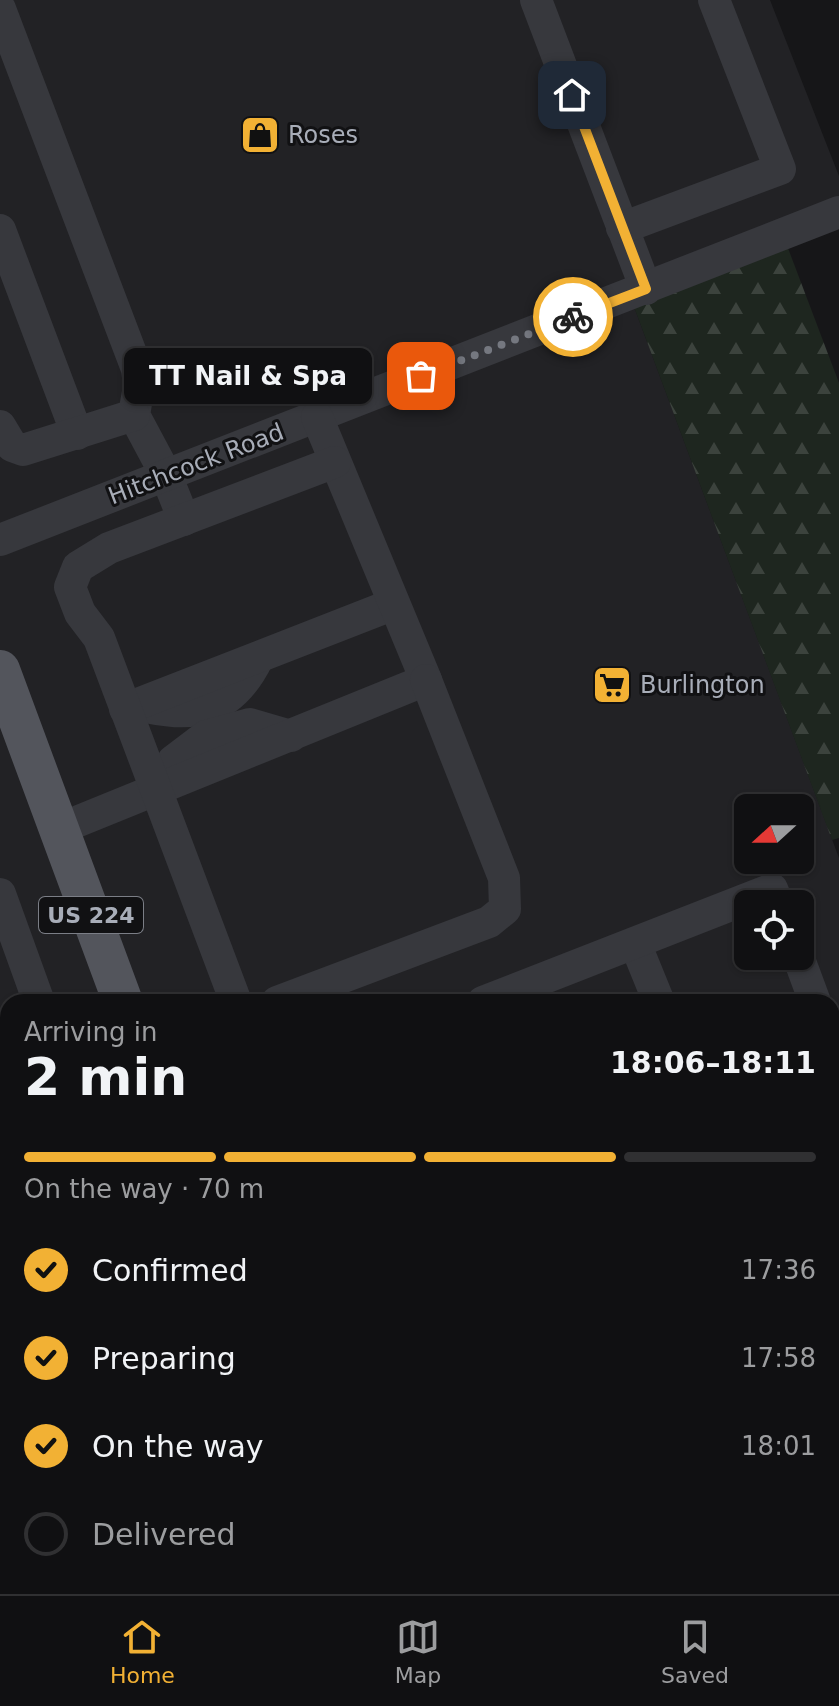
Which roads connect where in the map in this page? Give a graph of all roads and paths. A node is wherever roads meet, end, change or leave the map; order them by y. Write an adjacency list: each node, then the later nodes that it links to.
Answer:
1 (536, 0): 5 (street)
2 (714, 0): 5 (street)
3 (0, 9): 8 (street)
4 (839, 212): 7 (street, Hitchcock Road)
5 (622, 228): 7 (street)
6 (0, 230): 11 (street)
7 (646, 289): 9 (street, Hitchcock Road)
8 (134, 415): 11 (street); 13 (street)
9 (317, 417): 12 (street); 13 (street, Hitchcock Road)
10 (0, 426): 11 (street)
11 (77, 434)
12 (335, 462): 14 (street); 16 (street)
13 (166, 475): 14 (street); 15 (street, Hitchcock Road)
14 (184, 520): 19 (street)
15 (0, 540)
16 (394, 604): 18 (street); 19 (street)
17 (0, 670): 21 (main road, US 224)
18 (426, 680): 20 (street); 29 (street)
19 (130, 707): 20 (street)
20 (160, 788): 21 (street); 28 (street)
21 (59, 829): 27 (main road, US 224)
22 (734, 904): 24 (street)
23 (2, 907): 26 (street)
24 (635, 943): 30 (street); 31 (street)
25 (803, 970): 32 (street)
26 (36, 994)
27 (120, 994)
28 (233, 994)
29 (298, 994)
30 (522, 994)
31 (656, 994)
32 (812, 994)

